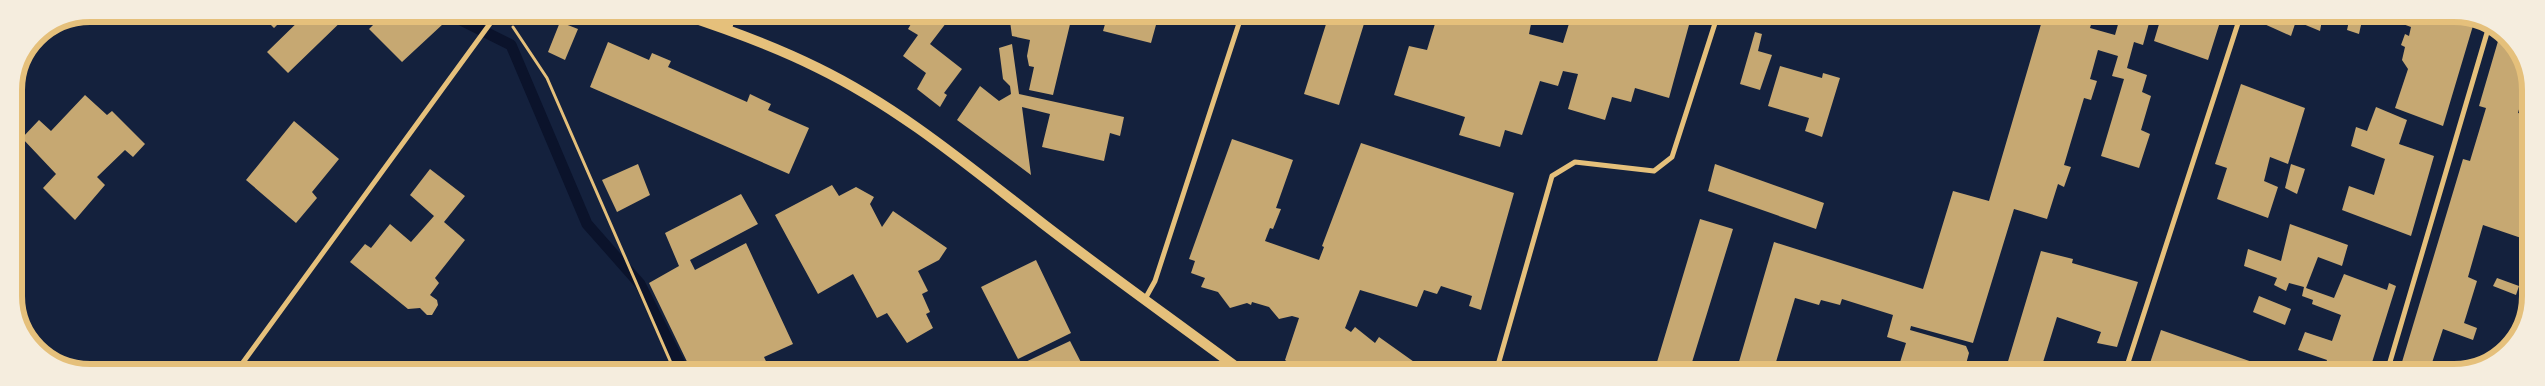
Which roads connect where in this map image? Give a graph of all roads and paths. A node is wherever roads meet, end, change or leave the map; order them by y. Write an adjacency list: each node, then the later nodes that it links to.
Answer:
1 (491, 22): 11 (street)
2 (510, 22): 12 (path)
3 (705, 22): 8 (main road)
4 (732, 22): 8 (street)
5 (1239, 22): 10 (street)
6 (1715, 22): 14 (street)
7 (2239, 22): 15 (street)
8 (729, 30): 10 (main road)
9 (2487, 32): 16 (street)
10 (1145, 299): 13 (main road)
11 (242, 364)
12 (672, 364)
13 (1232, 364)
14 (1498, 364)
15 (2128, 364)
16 (2389, 364)

